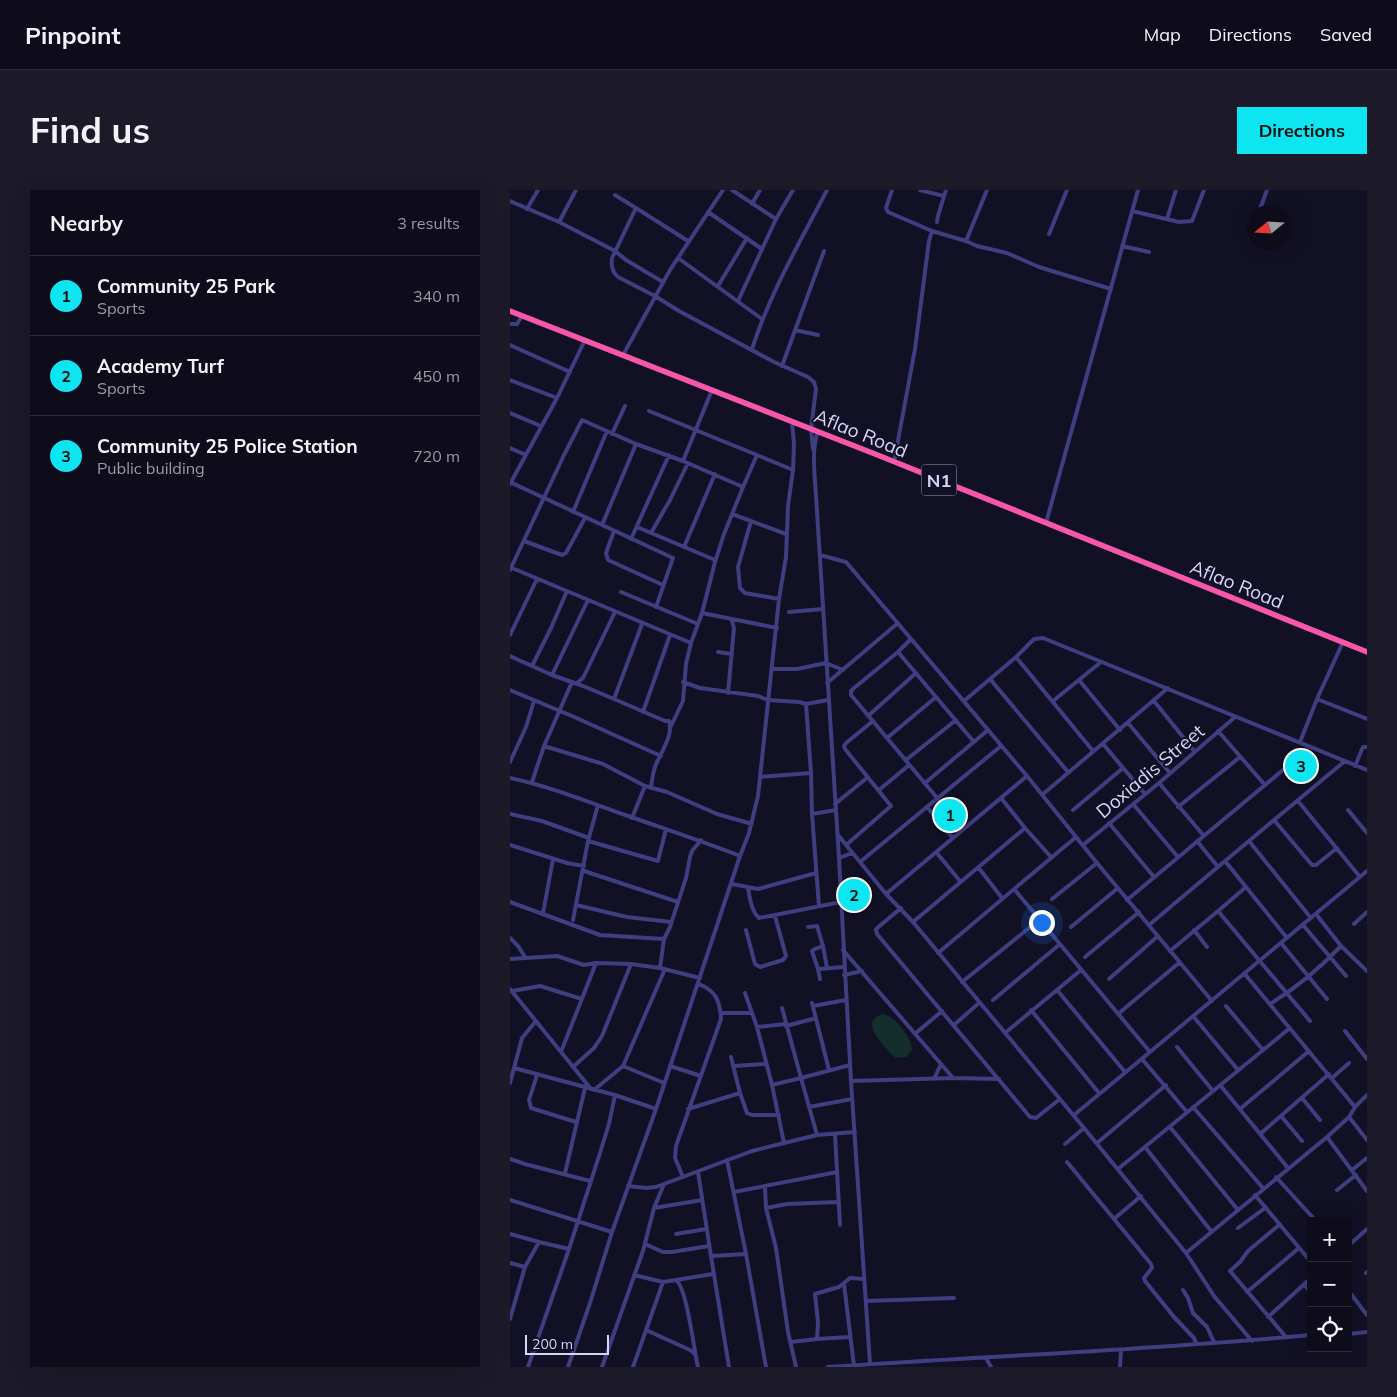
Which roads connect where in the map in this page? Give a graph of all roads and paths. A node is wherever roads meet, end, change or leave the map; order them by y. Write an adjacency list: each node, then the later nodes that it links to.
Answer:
1 (538, 190): 22 (street)
2 (576, 190): 28 (street)
3 (723, 190): 25 (street)
4 (732, 190): 20 (street)
5 (760, 190): 20 (street)
6 (793, 190): 26 (street)
7 (827, 190): 48 (street)
8 (892, 190): 30 (street)
9 (920, 190): 18 (street)
10 (946, 190): 18 (street)
11 (987, 190): 34 (street)
12 (1067, 190): 31 (street)
13 (1138, 190): 24 (street)
14 (1176, 190): 27 (street)
15 (1204, 190): 27 (street)
16 (1267, 190): 21 (street)
17 (615, 195): 23 (street)
18 (944, 196): 29 (street)
19 (510, 200): 22 (street)
20 (752, 204): 26 (street)
21 (1262, 205)
22 (527, 208): 28 (street)
23 (636, 208): 33 (street); 37 (street)
24 (1132, 211): 27 (street); 35 (street)
25 (708, 212): 32 (street); 33 (street)
26 (776, 219): 36 (street)
27 (1167, 219)
28 (559, 222): 37 (street)
29 (937, 222)
30 (932, 231): 34 (street); 78 (street)
31 (1050, 234)
32 (747, 238): 36 (street); 42 (street)
33 (688, 241): 40 (street)
34 (966, 241): 43 (street)
35 (1122, 246): 39 (street); 43 (street)
36 (762, 249): 45 (street)
37 (615, 251): 41 (street); 44 (street)
38 (824, 251): 50 (street)
39 (1149, 252)
40 (678, 258): 41 (street); 42 (street)
41 (663, 282): 44 (street)
42 (718, 286): 45 (street)
43 (1111, 289): 89 (street)
44 (655, 296): 54 (street); 55 (street)
45 (738, 301): 48 (street)
46 (510, 311): 47 (highway, Aflao Road / N1)
47 (522, 316): 49 (street); 52 (highway, Aflao Road / N1)
48 (762, 319): 54 (street)
49 (510, 324)
50 (794, 330): 51 (street); 56 (street)
51 (818, 335)
52 (585, 340): 55 (highway, Aflao Road / N1); 57 (street)
53 (510, 345): 57 (street)
54 (752, 349): 56 (street)
55 (623, 355): 59 (highway, Aflao Road / N1)
56 (782, 366): 71 (street)
57 (570, 372): 60 (street)
58 (510, 380): 60 (street)
59 (712, 390): 66 (highway, Aflao Road / N1); 68 (street)
60 (557, 398): 67 (street)
61 (625, 406): 70 (street)
62 (649, 411): 68 (street)
63 (510, 413): 67 (street)
64 (583, 414): 65 (street)
65 (582, 420): 69 (street); 84 (street)
66 (792, 422): 71 (highway, Aflao Road / N1); 80 (street)
67 (541, 426): 74 (street)
68 (695, 430): 76 (street); 77 (street)
69 (606, 431): 70 (street); 85 (street)
70 (612, 434): 72 (street)
71 (814, 434): 78 (highway, Aflao Road / N1); 98 (street)
72 (636, 444): 75 (street); 90 (street)
73 (510, 448): 74 (street)
74 (526, 455): 82 (street)
75 (669, 455): 77 (street); 91 (street)
76 (757, 455): 80 (street); 83 (street)
77 (683, 461): 79 (street)
78 (894, 462): 89 (highway, Aflao Road / N1)
79 (688, 463): 81 (street); 93 (street)
80 (793, 470): 94 (street)
81 (715, 474): 83 (street); 97 (street)
82 (510, 483): 84 (street)
83 (743, 487): 86 (street)
84 (544, 498): 85 (street); 96 (street)
85 (573, 512): 87 (street)
86 (732, 514): 88 (street); 100 (street)
87 (585, 518): 90 (street); 96 (street)
88 (751, 521): 94 (street); 107 (street)
89 (1046, 523): 124 (highway, Aflao Road / N1)
90 (602, 525): 92 (street)
91 (637, 527): 93 (street); 95 (street)
92 (614, 531): 95 (street); 104 (street)
93 (651, 533): 97 (street)
94 (786, 534): 107 (street)
95 (631, 539): 104 (street)
96 (524, 541): 102 (street)
97 (684, 547): 100 (street)
98 (820, 555): 99 (street); 101 (street)
99 (830, 559): 101 (street); 116 (street)
100 (716, 560): 113 (street)
101 (820, 564): 110 (street)
102 (511, 569): 103 (street)
103 (536, 579): 105 (street); 121 (street)
104 (663, 585): 109 (street)
105 (567, 591): 108 (street); 134 (street)
106 (622, 592): 109 (street)
107 (779, 599): 120 (street)
108 (588, 600): 111 (street); 138 (street)
109 (656, 607): 118 (street)
110 (823, 609): 112 (street); 133 (street)
111 (615, 612): 117 (street); 139 (street)
112 (788, 612)
113 (702, 613): 114 (street); 118 (street)
114 (732, 620): 115 (street); 119 (street)
115 (738, 622): 119 (street); 120 (street)
116 (898, 623): 123 (street); 136 (street)
117 (642, 624): 122 (street); 151 (street)
118 (698, 624): 125 (street)
119 (734, 628): 129 (street)
120 (776, 628): 135 (street)
121 (510, 635)
122 (670, 635): 125 (street); 161 (street)
123 (911, 639): 127 (street); 155 (street)
124 (1343, 642): 128 (highway, Aflao Road / N1); 152 (street)
125 (691, 643): 143 (street)
126 (718, 652): 129 (street)
127 (898, 652): 137 (street); 162 (street)
128 (1367, 652)
129 (732, 654): 149 (street)
130 (510, 656): 134 (street)
131 (1016, 657): 132 (street); 140 (street); 158 (street)
132 (1101, 662): 141 (street); 147 (street)
133 (826, 663): 135 (street); 136 (street); 145 (street)
134 (532, 666): 138 (street)
135 (772, 669): 153 (street)
136 (843, 670): 145 (street)
137 (916, 673): 150 (street); 162 (street)
138 (552, 675): 142 (street)
139 (583, 678): 144 (street); 146 (street)
140 (990, 679): 155 (street); 192 (street)
141 (1079, 680): 158 (street); 170 (street)
142 (572, 682): 144 (street); 160 (street)
143 (683, 682): 149 (street); 168 (street)
144 (577, 683): 146 (street)
145 (827, 683): 154 (street)
146 (583, 686): 151 (street)
147 (1168, 688): 156 (street); 163 (street)
148 (510, 690): 157 (street)
149 (728, 693): 153 (street)
150 (936, 697): 165 (street); 172 (street)
151 (614, 699): 161 (street)
152 (1317, 699): 164 (street); 174 (street)
153 (768, 700): 159 (street); 194 (street)
154 (828, 700): 159 (street); 210 (street)
155 (964, 700): 169 (street)
156 (1154, 700): 167 (street); 180 (street)
157 (534, 701): 160 (street); 185 (street)
158 (1053, 701): 179 (street)
159 (806, 704): 191 (street)
160 (558, 710): 176 (street); 181 (street)
161 (643, 712): 168 (street)
162 (868, 716): 166 (street)
163 (1235, 717): 171 (street, Doxiadis Street); 174 (street)
164 (1367, 719)
165 (956, 720): 173 (street); 183 (street)
166 (873, 721): 172 (street); 196 (street)
167 (1128, 723): 170 (street); 193 (street)
168 (670, 724): 181 (street)
169 (988, 730): 173 (street); 177 (street)
170 (1120, 730): 175 (street)
171 (1218, 731): 180 (street, Doxiadis Street); 182 (street)
172 (887, 738): 183 (street)
173 (974, 742): 199 (street)
174 (1300, 742): 184 (street)
175 (1103, 744): 179 (street); 188 (street)
176 (544, 746): 198 (street); 202 (street)
177 (1001, 746): 195 (street); 208 (street)
178 (1367, 747): 187 (street)
179 (1093, 752): 192 (street)
180 (1195, 752): 193 (street, Doxiadis Street)
181 (660, 756): 203 (street)
182 (1240, 757): 201 (street); 214 (street)
183 (906, 760): 186 (street)
184 (1345, 761): 187 (street); 209 (street)
185 (510, 762)
186 (909, 765): 199 (street); 204 (street)
187 (1355, 766): 190 (street)
188 (1123, 768): 205 (street); 216 (street)
189 (1283, 770): 201 (street)
190 (1367, 770)
191 (811, 772): 194 (street); 219 (street)
192 (1068, 772): 206 (street)
193 (1170, 773): 200 (street, Doxiadis Street)
194 (760, 776): 222 (street)
195 (1027, 776): 206 (street); 207 (street)
196 (868, 777): 204 (street); 210 (street)
197 (510, 778): 198 (street)
198 (532, 782): 212 (street)
199 (924, 783): 208 (street)
200 (1158, 783): 205 (street, Doxiadis Street); 214 (street)
201 (1265, 785): 228 (street)
202 (645, 786): 203 (street); 220 (street)
203 (651, 787): 222 (street)
204 (879, 790): 236 (street)
205 (1145, 794): 211 (street, Doxiadis Street)
206 (1042, 795): 230 (street)
207 (1001, 798): 224 (street); 229 (street)
208 (938, 799): 213 (street)
209 (1298, 801): 221 (street); 238 (street)
210 (835, 804): 215 (street)
211 (1133, 804): 223 (street, Doxiadis Street); 243 (street)
212 (598, 805): 220 (street); 231 (street)
213 (927, 807): 229 (street); 247 (street)
214 (1178, 807): 228 (street)
215 (836, 810): 219 (street); 227 (street)
216 (1072, 810)
217 (1348, 810): 226 (street)
218 (510, 814): 231 (street)
219 (812, 814): 254 (street)
220 (632, 818): 225 (street)
221 (1274, 820): 234 (street); 238 (street)
222 (752, 824): 241 (street)
223 (1109, 824): 237 (street, Doxiadis Street); 255 (street)
224 (1025, 828): 242 (street); 250 (street)
225 (666, 829): 231 (street); 232 (street)
226 (1367, 833)
227 (837, 834): 236 (street); 244 (street)
228 (1204, 836): 233 (street)
229 (952, 837): 239 (street)
230 (1076, 837): 237 (street); 242 (street)
231 (589, 840): 249 (street)
232 (701, 840): 241 (street); 268 (street)
233 (1197, 841): 243 (street); 251 (street)
234 (1249, 841): 246 (street); 279 (street)
235 (510, 845): 245 (street)
236 (846, 845): 240 (street)
237 (1083, 845): 248 (street)
238 (1337, 848): 256 (street)
239 (936, 852): 257 (street); 263 (street)
240 (852, 853): 244 (street); 247 (street)
241 (740, 856): 258 (street)
242 (1051, 857): 262 (street)
243 (1178, 857): 255 (street)
244 (839, 858): 269 (street)
245 (553, 859): 249 (street); 276 (street)
246 (1225, 861): 251 (street); 259 (street)
247 (860, 862): 263 (street)
248 (1097, 863): 261 (street); 265 (street)
249 (584, 866): 252 (street)
250 (978, 867): 257 (street); 264 (street)
251 (1218, 867): 285 (street)
252 (584, 871): 268 (street); 270 (street)
253 (1367, 871): 256 (street)
254 (816, 874): 260 (street); 271 (street)
255 (1154, 877): 266 (street)
256 (1360, 877): 277 (street)
257 (960, 881): 283 (street)
258 (732, 884): 260 (street); 322 (street)
259 (1246, 887): 273 (street); 293 (street)
260 (748, 888): 278 (street)
261 (1118, 888): 266 (street); 288 (street)
262 (1014, 889): 264 (street); 281 (street)
263 (886, 894): 272 (street)
264 (1002, 898): 302 (street)
265 (1052, 899)
266 (1127, 900): 274 (street)
267 (510, 902): 276 (street)
268 (678, 902): 282 (street)
269 (841, 902): 271 (street); 300 (street)
270 (576, 905): 280 (street); 282 (street)
271 (819, 906): 278 (street)
272 (901, 908): 283 (street); 341 (street)
273 (1218, 911): 290 (street); 307 (street)
274 (1139, 912): 285 (street); 304 (street)
275 (1367, 912): 284 (street)
276 (543, 913): 294 (street)
277 (1316, 914): 279 (street); 298 (street)
278 (775, 916): 289 (street)
279 (1311, 918): 286 (street)
280 (573, 920)
281 (1039, 920): 296 (street); 325 (street)
282 (671, 922): 294 (street)
283 (913, 922): 302 (street)
284 (1354, 924)
285 (1149, 925): 291 (street)
286 (1303, 925): 293 (street); 305 (street)
287 (808, 927): 297 (street)
288 (1071, 927)
289 (746, 930)
290 (1194, 930): 299 (street); 301 (street)
291 (1158, 936): 301 (street); 324 (street)
292 (510, 938): 303 (street)
293 (1287, 938): 295 (street)
294 (664, 939): 312 (street)
295 (1281, 943): 307 (street); 320 (street)
296 (1060, 944): 315 (street); 334 (street)
297 (823, 946): 313 (street); 314 (street)
298 (1341, 946): 305 (street); 317 (street)
299 (1207, 947)
300 (843, 950): 311 (street); 316 (street)
301 (1170, 951): 308 (street)
302 (938, 953): 325 (street)
303 (525, 957): 306 (street); 309 (street)
304 (1084, 957)
305 (1330, 958): 320 (street); 321 (street)
306 (510, 959)
307 (1260, 960): 318 (street); 330 (street)
308 (1180, 962): 335 (street); 344 (street)
309 (596, 963): 310 (street); 332 (street)
310 (631, 964): 312 (street); 371 (street)
311 (844, 967): 313 (street); 319 (street)
312 (662, 968): 322 (street); 368 (street)
313 (827, 968): 314 (street)
314 (818, 969): 323 (street)
315 (1081, 970): 328 (street); 344 (street)
316 (862, 971): 319 (street); 354 (street)
317 (1367, 971)
318 (1244, 973): 335 (street); 337 (street)
319 (844, 975): 333 (street)
320 (1308, 976): 330 (street); 331 (street)
321 (1346, 976)
322 (700, 978): 326 (street)
323 (820, 979)
324 (1108, 979)
325 (962, 982): 336 (street)
326 (699, 984): 342 (street); 369 (street)
327 (511, 990): 332 (street); 347 (street)
328 (1057, 990): 340 (street); 375 (street)
329 (745, 993): 343 (street)
330 (1288, 993): 337 (street); 348 (street)
331 (1327, 999)
332 (582, 1000): 359 (street)
333 (846, 1000): 346 (street); 367 (street)
334 (993, 1000)
335 (1212, 1001): 345 (street)
336 (979, 1003): 350 (street); 355 (street)
337 (1270, 1004): 352 (street)
338 (1226, 1006): 357 (street)
339 (782, 1008): 349 (street)
340 (1032, 1010): 355 (street); 392 (street)
341 (942, 1011): 350 (street); 354 (street)
342 (720, 1013): 343 (street); 377 (street)
343 (751, 1013): 351 (street)
344 (1118, 1014): 360 (street)
345 (1193, 1016): 360 (street); 374 (street)
346 (816, 1018): 349 (street); 373 (street)
347 (536, 1021): 359 (street); 372 (street)
348 (1310, 1021)
349 (786, 1025): 351 (street); 379 (street)
350 (954, 1025): 382 (street)
351 (757, 1027): 365 (street)
352 (1290, 1028): 357 (street); 358 (street)
353 (1345, 1031): 362 (street)
354 (916, 1033): 366 (street)
355 (1005, 1033): 397 (street)
356 (1177, 1047): 391 (street)
357 (1263, 1050): 374 (street)
358 (1309, 1051): 378 (street); 404 (street)
359 (561, 1052): 371 (street)
360 (1150, 1052): 363 (street)
361 (731, 1057): 370 (street)
362 (1367, 1058)
363 (1142, 1059): 375 (street); 387 (street)
364 (1349, 1063): 378 (street)
365 (766, 1064): 370 (street); 386 (street)
366 (941, 1064): 380 (street); 381 (street)
367 (850, 1065): 373 (street); 383 (street)
368 (623, 1066): 385 (street); 390 (street)
369 (670, 1066): 377 (street); 385 (street)
370 (733, 1066): 393 (street)
371 (574, 1067): 390 (street)
372 (514, 1068): 376 (street); 384 (street)
373 (829, 1070): 379 (street)
374 (1238, 1070): 388 (street)
375 (1125, 1072): 392 (street)
376 (537, 1075): 389 (street); 411 (street)
377 (701, 1076): 403 (street)
378 (1330, 1076): 396 (street); 401 (street)
379 (801, 1078): 386 (street); 399 (street)
380 (953, 1078): 381 (street); 382 (street)
381 (934, 1079): 383 (street)
382 (999, 1079): 397 (street)
383 (850, 1081): 398 (street)
384 (510, 1083)
385 (664, 1083): 402 (street)
386 (772, 1085): 406 (street)
387 (1166, 1085): 405 (street); 422 (street)
388 (1220, 1085): 391 (street); 404 (street)
389 (585, 1088): 390 (street); 411 (street)
390 (592, 1089): 394 (street)
391 (1213, 1091): 400 (street)
392 (1099, 1092): 407 (street)
393 (740, 1093): 403 (street); 406 (street)
394 (615, 1095): 402 (street); 438 (street)
395 (1367, 1095): 401 (street)
396 (1302, 1098): 408 (street); 410 (street)
397 (1060, 1099): 407 (street)
398 (852, 1100): 399 (street); 414 (street)
399 (809, 1107): 417 (street)
400 (1193, 1107): 405 (street); 442 (street)
401 (1355, 1107): 409 (street)
402 (656, 1109): 440 (street)
403 (688, 1109): 436 (street)
404 (1240, 1109): 416 (street)
405 (1188, 1112): 412 (street)
406 (779, 1115): 421 (street)
407 (1074, 1115): 413 (street)
408 (1281, 1116): 416 (street); 420 (street)
409 (1349, 1117): 418 (street); 419 (street)
410 (1320, 1120)
411 (576, 1122): 434 (street)
412 (1170, 1127): 424 (street); 454 (street)
413 (1084, 1128): 422 (street); 423 (street)
414 (855, 1132): 415 (street); 481 (street)
415 (835, 1134): 417 (street); 433 (street)
416 (1260, 1134): 429 (street)
417 (817, 1135): 421 (street)
418 (1327, 1137): 429 (street); 431 (street)
419 (1367, 1140)
420 (1302, 1141)
421 (784, 1143): 427 (street)
422 (1097, 1143): 430 (street)
423 (1065, 1144)
424 (1144, 1147): 430 (street); 463 (street)
425 (1367, 1158): 431 (street)
426 (510, 1159): 434 (street)
427 (728, 1160): 432 (street); 445 (street)
428 (1067, 1162): 456 (street)
429 (1288, 1168): 437 (street)
430 (1118, 1169): 447 (street)
431 (1352, 1170): 435 (street)
432 (698, 1172): 436 (street); 449 (street)
433 (837, 1172): 441 (street); 450 (street)
434 (564, 1173): 438 (street)
435 (1356, 1175): 443 (street); 444 (street)
436 (683, 1177): 439 (street)
437 (1276, 1177): 442 (street); 455 (street)
438 (590, 1180): 457 (street)
439 (664, 1184): 440 (street); 451 (street)
440 (628, 1186): 464 (street)
441 (765, 1187): 445 (street); 452 (street)
442 (1263, 1188): 446 (street)
443 (1337, 1190)
444 (1367, 1191)
445 (734, 1192): 474 (street)
446 (1255, 1195): 453 (street); 454 (street)
447 (1141, 1196): 456 (street); 473 (street)
448 (510, 1200): 457 (street)
449 (702, 1200): 451 (street); 461 (street)
450 (838, 1202): 452 (street); 459 (street)
451 (654, 1208): 469 (street)
452 (766, 1208): 504 (street)
453 (1265, 1208): 458 (street); 460 (street)
454 (1238, 1210): 463 (street)
455 (1312, 1217)
456 (1114, 1218): 506 (street)
457 (577, 1220): 464 (street); 472 (street)
458 (1280, 1225): 471 (street); 489 (street)
459 (840, 1226)
460 (1238, 1228)
461 (706, 1229): 466 (street); 470 (street)
462 (1367, 1229): 468 (street)
463 (1211, 1231): 473 (street)
464 (612, 1232): 517 (street)
465 (510, 1234): 467 (street)
466 (676, 1234)
467 (539, 1242): 472 (street); 478 (street)
468 (1352, 1242)
469 (645, 1244): 470 (street); 480 (street)
470 (709, 1246): 475 (street)
471 (1299, 1248): 476 (street); 489 (street)
472 (569, 1250): 516 (street)
473 (1186, 1253): 503 (street)
474 (746, 1254): 475 (street); 522 (street)
475 (711, 1256): 479 (street)
476 (1307, 1257)
477 (510, 1263): 478 (street)
478 (525, 1267): 495 (street)
479 (714, 1274): 482 (street); 521 (street)
480 (634, 1275): 484 (street); 518 (street)
481 (864, 1279): 485 (street); 492 (street)
482 (676, 1280): 484 (street); 508 (street)
483 (1307, 1281): 486 (street)
484 (663, 1282): 496 (street)
485 (844, 1284): 500 (street); 502 (street)
486 (1304, 1284): 487 (street); 494 (street)
487 (1307, 1288)
488 (1183, 1290): 505 (street)
489 (1247, 1292): 494 (street)
490 (1352, 1295): 493 (street)
491 (954, 1298): 492 (street)
492 (866, 1301): 511 (street)
493 (1367, 1315)
494 (1268, 1317): 501 (street)
495 (510, 1319)
496 (646, 1330): 508 (street); 519 (street)
497 (1367, 1332): 498 (street)
498 (1352, 1334)
499 (1307, 1335): 501 (street)
500 (850, 1337): 502 (street); 514 (street)
501 (1286, 1337): 503 (street)
502 (817, 1338): 504 (street)
503 (1252, 1341): 505 (street)
504 (791, 1342): 523 (street)
505 (1214, 1342): 506 (street)
506 (1196, 1344): 507 (street)
507 (1121, 1350): 509 (street); 512 (street)
508 (695, 1354): 520 (street)
509 (986, 1358): 510 (street); 526 (street)
510 (926, 1361): 511 (street); 525 (street)
511 (870, 1364): 515 (street)
512 (1120, 1365): 527 (street)
513 (846, 1366): 514 (street); 524 (street)
514 (854, 1366): 515 (street)
515 (864, 1366)
516 (528, 1367)
517 (568, 1367)
518 (602, 1367)
519 (633, 1367)
520 (698, 1367)
521 (729, 1367)
522 (766, 1367)
523 (796, 1367)
524 (828, 1367)
525 (926, 1367)
526 (991, 1367)
527 (1125, 1367)

